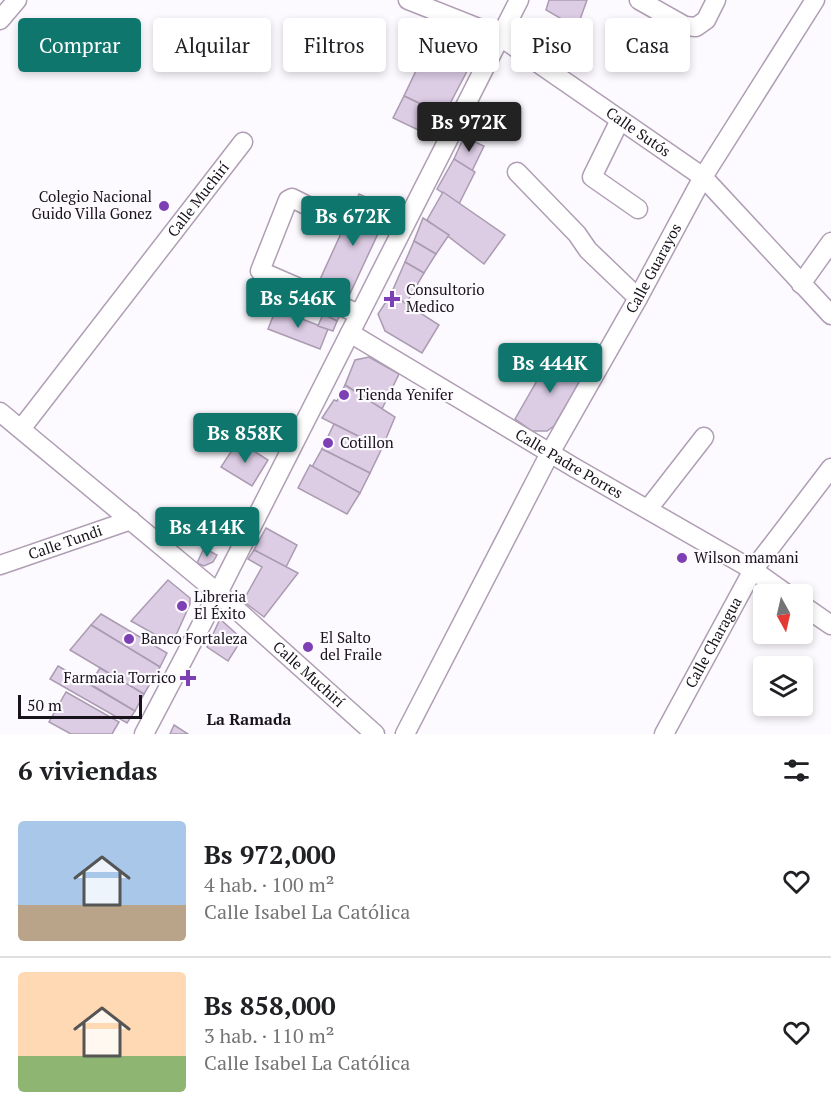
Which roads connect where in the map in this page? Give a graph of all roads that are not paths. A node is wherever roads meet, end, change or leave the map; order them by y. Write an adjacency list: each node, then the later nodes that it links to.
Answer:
1 (17, 0): 8 (street)
2 (408, 0): 7 (street, Calle Sutós)
3 (519, 0): 9 (street)
4 (639, 0): 5 (street)
5 (716, 0)
6 (815, 0): 14 (street, Calle Guarayos)
7 (454, 18)
8 (0, 20)
9 (499, 36): 11 (street, Calle Sutós)
10 (481, 72): 20 (street)
11 (620, 120): 14 (street, Calle Sutós); 15 (street)
12 (243, 142): 24 (street, Calle Muchirí)
13 (517, 172): 19 (street)
14 (703, 177): 18 (street, Calle Sutós); 19 (street, Calle Guarayos)
15 (638, 209)
16 (328, 216): 20 (street)
17 (831, 242): 18 (street)
18 (801, 284): 21 (street, Calle Sutós)
19 (638, 298): 26 (street, Calle Guarayos)
20 (359, 314): 22 (street)
21 (831, 315)
22 (350, 333): 26 (street, Calle Padre Porres); 33 (street)
23 (0, 411): 24 (street, Calle Muchirí)
24 (21, 429): 29 (street, Calle Muchirí)
25 (704, 437): 28 (street)
26 (550, 453): 28 (street, Calle Padre Porres); 38 (street, Calle Guarayos)
27 (831, 468): 31 (street, Calle Charagua)
28 (648, 509): 31 (street, Calle Padre Porres)
29 (131, 520): 30 (street, Calle Tundi); 33 (street, Calle Muchirí)
30 (0, 565)
31 (753, 570): 32 (street, Calle Padre Porres); 39 (street, Calle Charagua)
32 (773, 584)
33 (218, 593): 36 (street); 37 (street, Calle Muchirí)
34 (813, 613): 35 (street)
35 (831, 625)
36 (144, 734)
37 (375, 734)
38 (405, 734)
39 (664, 734)

